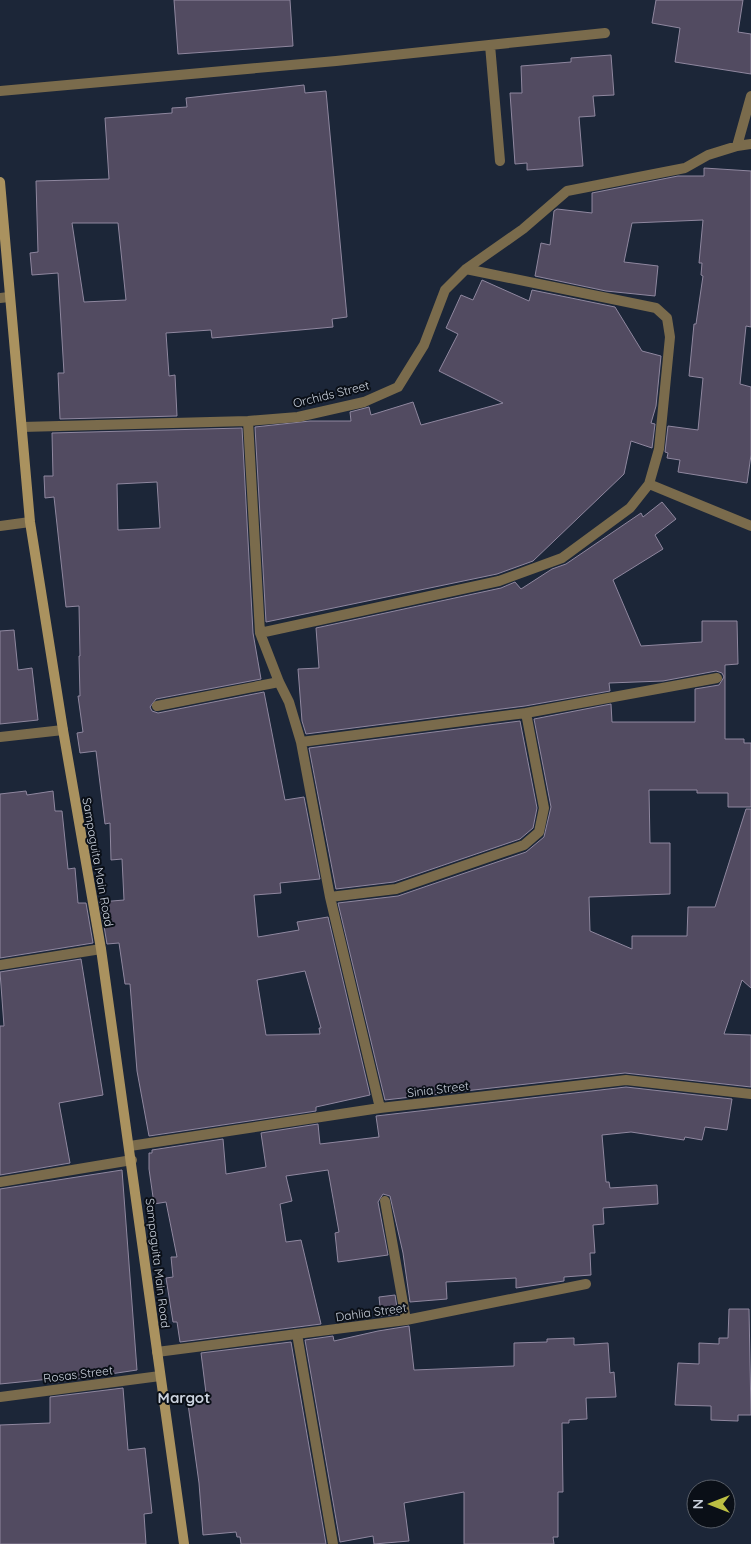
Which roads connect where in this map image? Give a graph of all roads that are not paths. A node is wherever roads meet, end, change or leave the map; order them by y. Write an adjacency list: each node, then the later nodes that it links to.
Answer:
1 (605, 33): 2 (street)
2 (490, 45): 3 (street); 7 (street)
3 (0, 91)
4 (751, 96): 6 (street)
5 (751, 144): 6 (street, Orchids Street)
6 (737, 146): 9 (street, Orchids Street)
7 (500, 161)
8 (0, 182): 10 (street, Sampaguita Main Road)
9 (466, 269): 11 (street, Orchids Street); 13 (street)
10 (5, 297): 12 (street, Sampaguita Main Road)
11 (248, 421): 12 (street, Orchids Street); 17 (street)
12 (22, 427): 14 (street, Sampaguita Main Road)
13 (649, 484): 16 (street); 17 (street)
14 (30, 522): 15 (street); 22 (street, Sampaguita Main Road)
15 (0, 526)
16 (751, 526)
17 (260, 632): 19 (street)
18 (716, 678): 21 (street)
19 (279, 682): 20 (street); 24 (street)
20 (157, 706)
21 (526, 713): 24 (street); 25 (street)
22 (63, 730): 23 (street); 26 (street, Sampaguita Main Road)
23 (0, 737)
24 (302, 742): 25 (street)
25 (330, 897): 29 (street)
26 (101, 949): 27 (street); 30 (street, Sampaguita Main Road)
27 (0, 965)
28 (751, 1094): 29 (street, Sinia Street)
29 (380, 1108): 30 (street, Sinia Street)
30 (130, 1146): 31 (street, Sampaguita Main Road)
31 (132, 1160): 32 (street); 37 (street, Sampaguita Main Road)
32 (0, 1182)
33 (385, 1201): 35 (street)
34 (586, 1284): 35 (street, Dahlia Street)
35 (406, 1320): 36 (street, Dahlia Street)
36 (297, 1334): 37 (street, Dahlia Street); 41 (street)
37 (157, 1352): 38 (street, Sampaguita Main Road)
38 (160, 1376): 39 (street, Rosas Street); 40 (street, Sampaguita Main Road)
39 (0, 1397)
40 (184, 1544)
41 (333, 1544)

